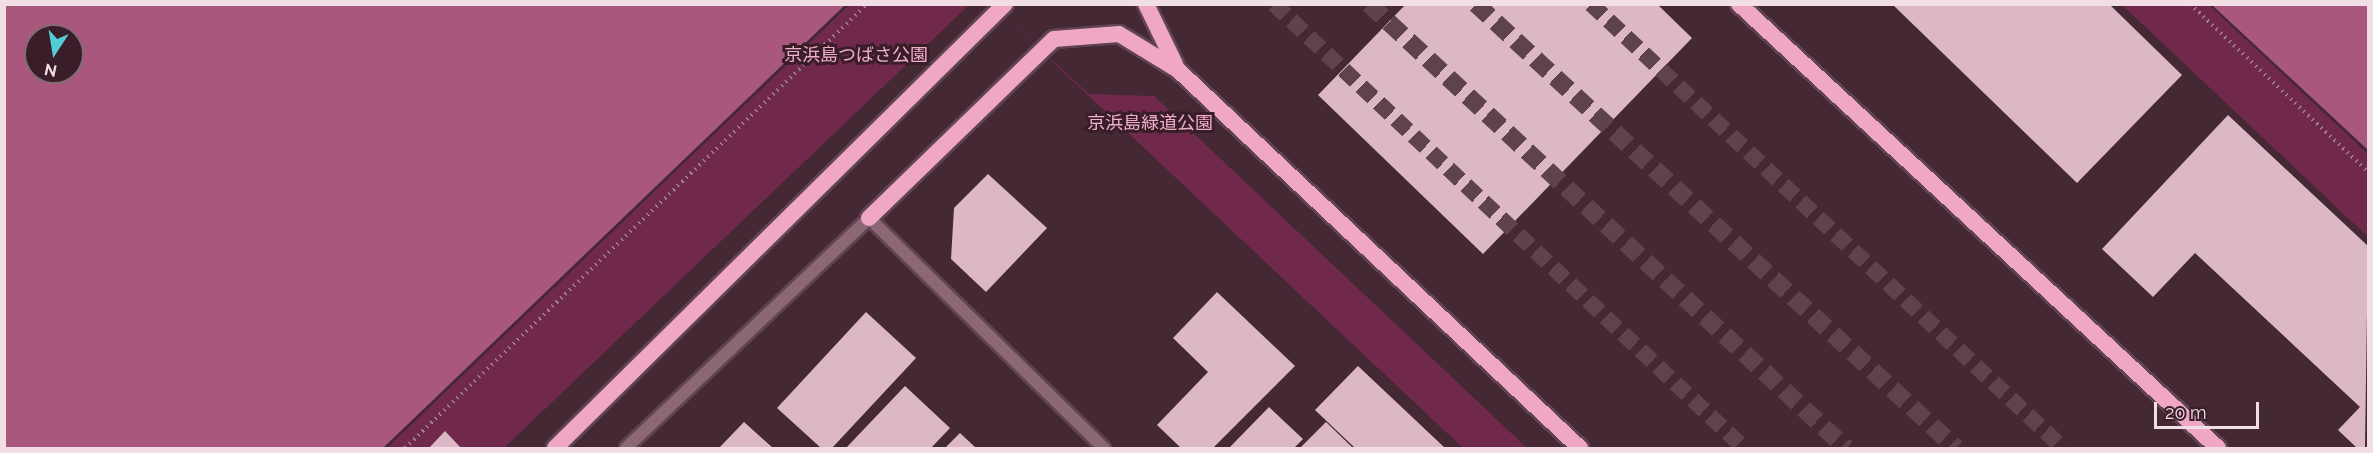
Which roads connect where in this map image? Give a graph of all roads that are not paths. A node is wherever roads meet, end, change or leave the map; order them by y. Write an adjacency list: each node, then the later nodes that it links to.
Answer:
1 (1005, 4): 6 (highway)
2 (1146, 4): 4 (highway)
3 (1739, 4): 10 (highway)
4 (1178, 70): 5 (highway); 9 (highway)
5 (869, 218): 7 (street); 8 (street)
6 (555, 448)
7 (626, 448)
8 (1104, 448)
9 (1580, 448)
10 (2218, 448)

